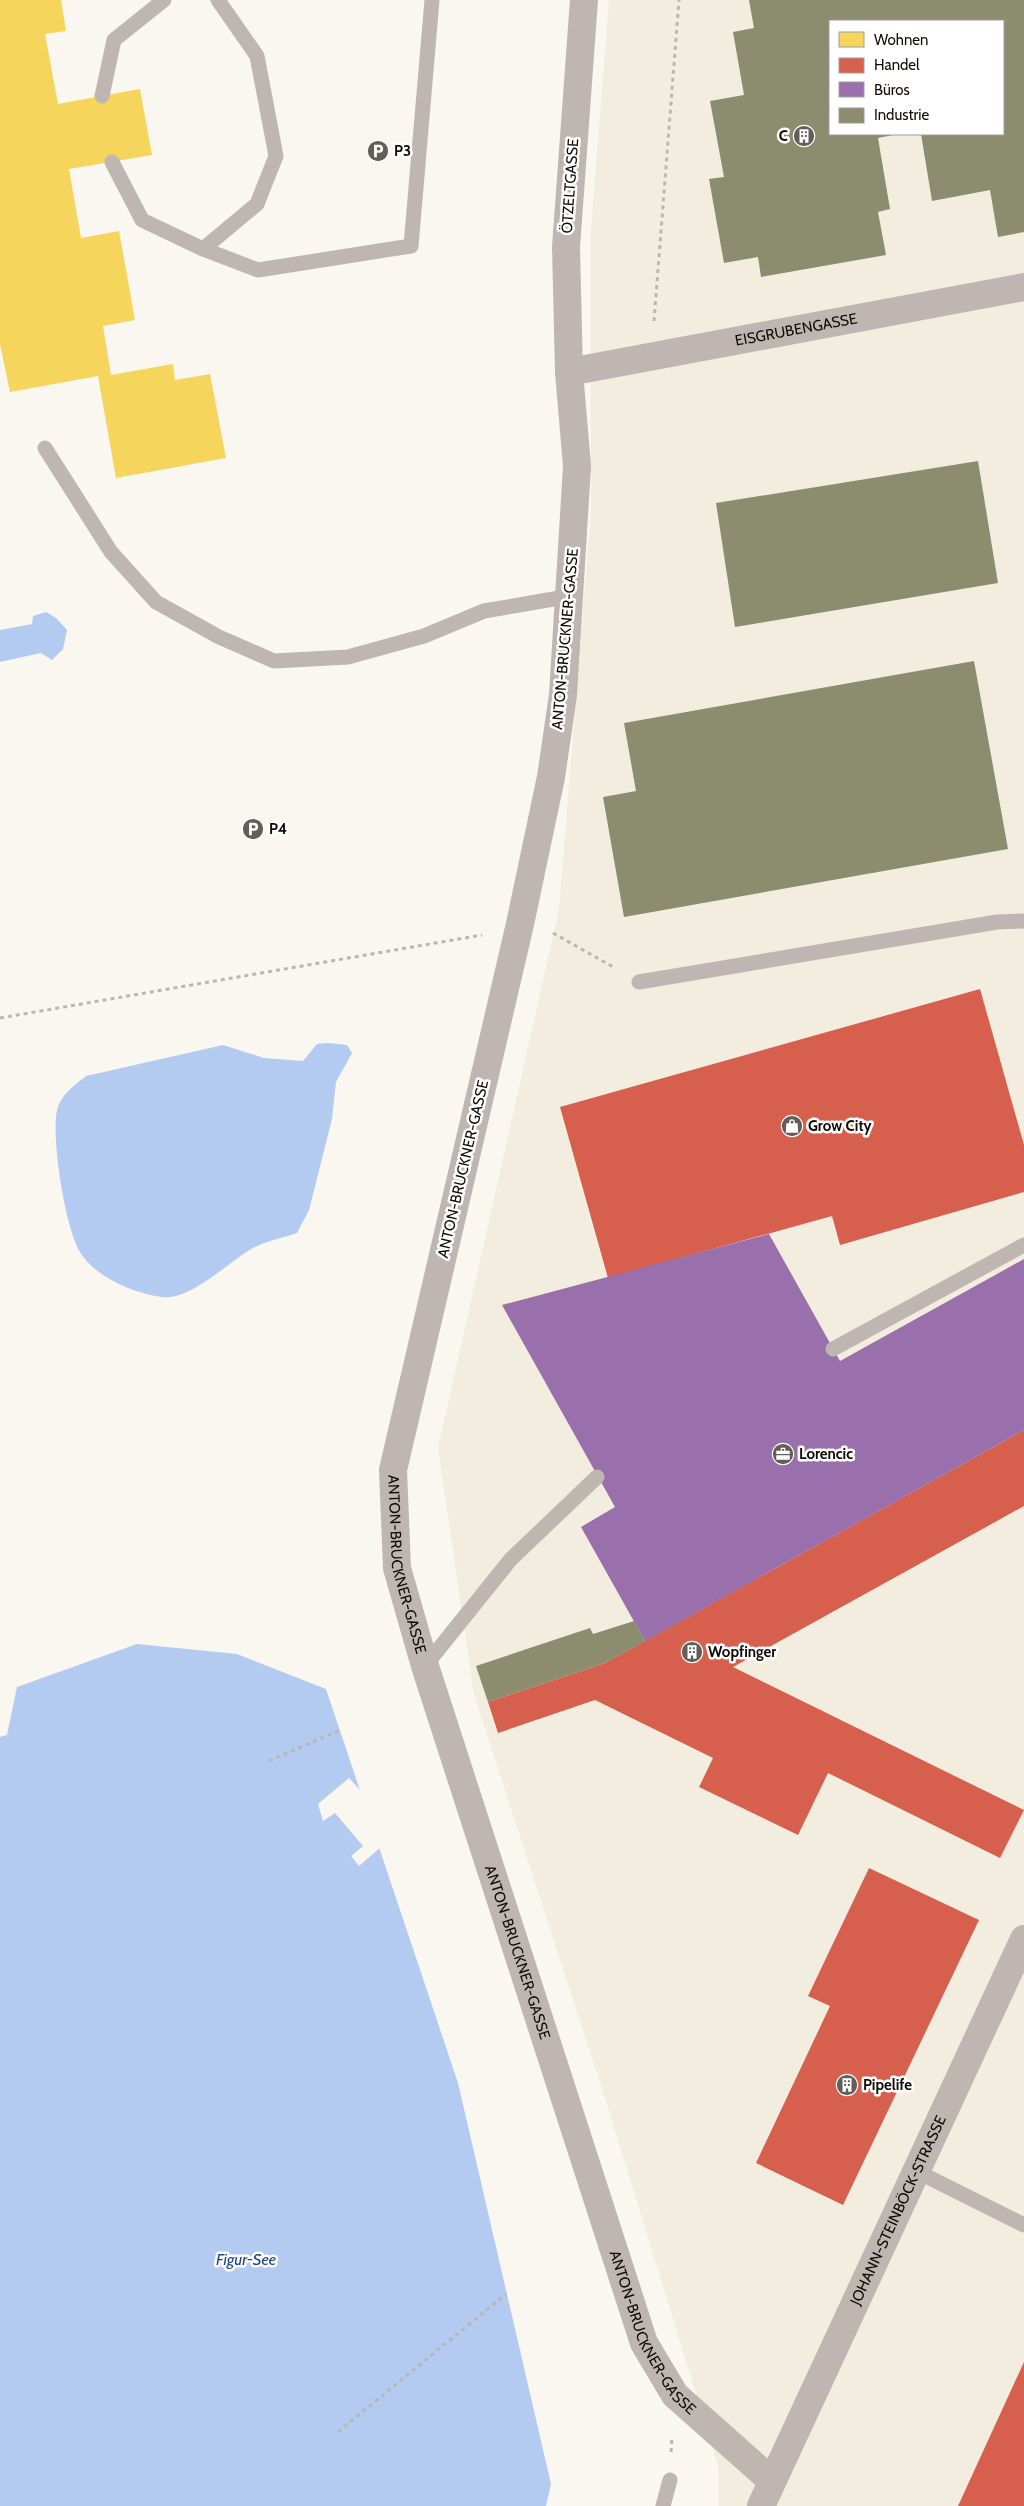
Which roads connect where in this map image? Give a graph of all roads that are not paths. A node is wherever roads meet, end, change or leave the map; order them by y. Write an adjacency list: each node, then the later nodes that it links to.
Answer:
1 (164, 0): 5 (lane)
2 (218, 0): 7 (lane)
3 (432, 0): 7 (lane)
4 (584, 0): 9 (street, ÖTZELTGASSE)
5 (102, 96)
6 (112, 162): 7 (lane)
7 (203, 249)
8 (1024, 286): 9 (street, EISGRUBENGASSE)
9 (569, 372): 11 (street, ANTON-BRUCKNER-GASSE)
10 (45, 448): 11 (lane)
11 (571, 596): 17 (street, ANTON-BRUCKNER-GASSE)
12 (1024, 921): 13 (lane)
13 (639, 982)
14 (1024, 1244): 15 (lane)
15 (833, 1349)
16 (597, 1477): 17 (lane)
17 (425, 1666): 22 (street, ANTON-BRUCKNER-GASSE)
18 (1024, 1939): 19 (street, JOHANN-STEINBÖCK-STRASSE)
19 (916, 2172): 20 (lane); 22 (street, JOHANN-STEINBÖCK-STRASSE)
20 (1024, 2225)
21 (670, 2480): 23 (lane)
22 (772, 2481): 24 (street)
23 (663, 2506)
24 (761, 2506)

